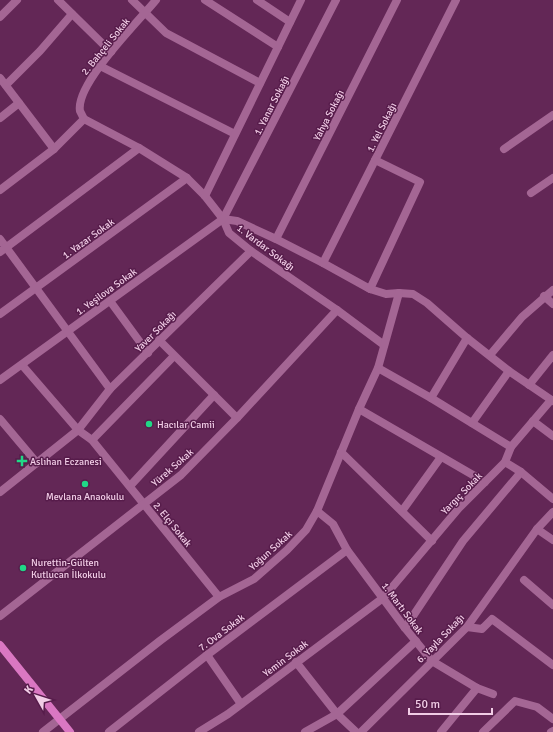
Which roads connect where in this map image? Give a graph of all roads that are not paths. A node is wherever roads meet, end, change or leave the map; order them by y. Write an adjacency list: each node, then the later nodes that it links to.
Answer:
1 (17, 0): 13 (street)
2 (58, 0): 12 (street)
3 (132, 0): 11 (street)
4 (156, 0): 11 (street, 2. Bahçeli Sokak)
5 (205, 0): 15 (street)
6 (257, 0): 14 (street)
7 (302, 0): 14 (street)
8 (336, 0): 35 (street, 1. Yanar Sokağı)
9 (397, 0): 36 (street, Yahya Sokağı)
10 (456, 0): 29 (street, 1. Yel Sokağı)
11 (146, 13): 16 (street, 2. Bahçeli Sokak); 19 (street)
12 (72, 14): 16 (street); 20 (street)
13 (0, 17)
14 (290, 22): 15 (street)
15 (278, 47): 19 (street)
16 (111, 52): 17 (street, 2. Bahçeli Sokak)
17 (100, 66): 24 (street, 2. Bahçeli Sokak); 25 (street)
18 (0, 78): 20 (street)
19 (260, 83): 25 (street)
20 (6, 86): 21 (street)
21 (19, 103): 23 (street); 27 (street)
22 (553, 115): 28 (street)
23 (0, 118)
24 (84, 119): 26 (street, 1. Vardar Sokağı); 27 (street)
25 (235, 134): 34 (street)
26 (139, 148): 30 (street, 1. Vardar Sokağı); 38 (street)
27 (54, 149): 32 (street)
28 (504, 149)
29 (375, 160): 40 (street, 1. Yel Sokağı); 42 (street)
30 (187, 178): 34 (street, 1. Vardar Sokağı); 41 (street, 1. Yazar Sokak)
31 (553, 178): 33 (street)
32 (0, 190)
33 (531, 193)
34 (205, 196): 35 (street, 1. Vardar Sokağı)
35 (223, 219): 36 (street); 39 (street, 1. Vardar Sokağı); 46 (street, 1. Yeşilova Sokak)
36 (276, 239): 40 (street)
37 (0, 240): 38 (street)
38 (3, 250): 41 (street)
39 (251, 251): 48 (street, 1. Vardar Sokağı); 52 (street, Yaver Sokağı)
40 (323, 263): 42 (street)
41 (36, 288): 49 (street, 1. Yazar Sokak); 50 (street)
42 (370, 289): 44 (street)
43 (553, 290): 45 (street)
44 (399, 292): 51 (street); 53 (street, Yoğun Sokak)
45 (544, 296): 47 (street); 55 (street)
46 (110, 301): 50 (street, 1. Yeşilova Sokak); 54 (street)
47 (553, 304)
48 (337, 310): 53 (street, 1. Vardar Sokağı); 68 (street, Yürek Sokak)
49 (0, 314)
50 (68, 331): 58 (street, 1. Yeşilova Sokak); 63 (street)
51 (467, 338): 55 (street); 65 (street)
52 (159, 340): 54 (street, Yaver Sokağı); 57 (street)
53 (384, 345): 59 (street, Yoğun Sokak)
54 (148, 353): 63 (street, Yaver Sokağı)
55 (490, 355): 60 (street)
56 (553, 355): 62 (street)
57 (174, 356): 64 (street); 74 (street)
58 (22, 365): 61 (street, 1. Yeşilova Sokak); 72 (street, 2. Elçi Sokak)
59 (378, 368): 65 (street); 67 (street, Yoğun Sokak)
60 (509, 371): 62 (street); 71 (street)
61 (0, 380)
62 (529, 385): 66 (street)
63 (110, 389): 72 (street, Yaver Sokağı)
64 (214, 395): 68 (street); 82 (street)
65 (431, 398): 71 (street)
66 (552, 400): 70 (street, Yargıç Sokak)
67 (359, 409): 76 (street, Yoğun Sokak); 77 (street)
68 (237, 418): 85 (street, Yürek Sokak)
69 (0, 419): 79 (street)
70 (533, 421): 73 (street); 75 (street, Yargıç Sokak)
71 (472, 423): 75 (street)
72 (78, 430): 74 (street, 2. Elçi Sokak); 79 (street, Yaver Sokağı)
73 (553, 436)
74 (92, 440): 82 (street, 2. Elçi Sokak)
75 (511, 447): 78 (street, Yargıç Sokak)
76 (341, 452): 86 (street, Yoğun Sokak); 87 (street)
77 (441, 457): 81 (street); 87 (street)
78 (505, 462): 80 (street); 81 (street, Yargıç Sokak)
79 (37, 463): 83 (street, Yaver Sokağı)
80 (521, 472): 84 (street); 98 (street)
81 (485, 482): 91 (street, Yargıç Sokak)
82 (130, 486): 85 (street, 2. Elçi Sokak)
83 (0, 492)
84 (553, 499)
85 (144, 504): 94 (street, 2. Elçi Sokak); 97 (street, Yürek Sokak)
86 (317, 511): 92 (street, 1. Martı Sokak); 94 (street, Yoğun Sokak)
87 (402, 511): 91 (street)
88 (553, 512): 89 (street, 6. Yayla Sokağı)
89 (537, 529): 90 (street); 99 (street, 6. Yayla Sokağı)
90 (553, 540)
91 (432, 541): 95 (street, Yargıç Sokak)
92 (347, 550): 95 (street, 1. Martı Sokak); 102 (street, 7. Ova Sokak)
93 (524, 580): 96 (street)
94 (219, 597): 110 (street, Yoğun Sokak)
95 (383, 598): 98 (street, 1. Martı Sokak); 104 (street, Yemin Sokak)
96 (553, 605)
97 (0, 616)
98 (405, 628): 100 (street, 1. Martı Sokak)
99 (467, 628): 103 (street, 6. Yayla Sokağı); 105 (street)
100 (416, 641): 103 (street, 1. Martı Sokak); 109 (street)
101 (0, 644): 110 (main road)
102 (207, 655): 108 (street); 114 (street, 7. Ova Sokak)
103 (432, 661): 106 (street, 1. Martı Sokak); 118 (street, 6. Yayla Sokağı)
104 (296, 662): 108 (street, Yemin Sokak); 109 (street)
105 (553, 665)
106 (477, 688): 107 (street, 1. Martı Sokak); 119 (street)
107 (494, 694)
108 (241, 704): 115 (street, Yemin Sokak)
109 (337, 714): 116 (street); 117 (street)
110 (59, 719): 112 (street, Yoğun Sokak); 113 (main road)
111 (553, 719): 120 (street)
112 (43, 732)
113 (70, 732)
114 (109, 732)
115 (199, 732)
116 (304, 732)
117 (356, 732)
118 (361, 732)
119 (441, 732)
120 (483, 732)

